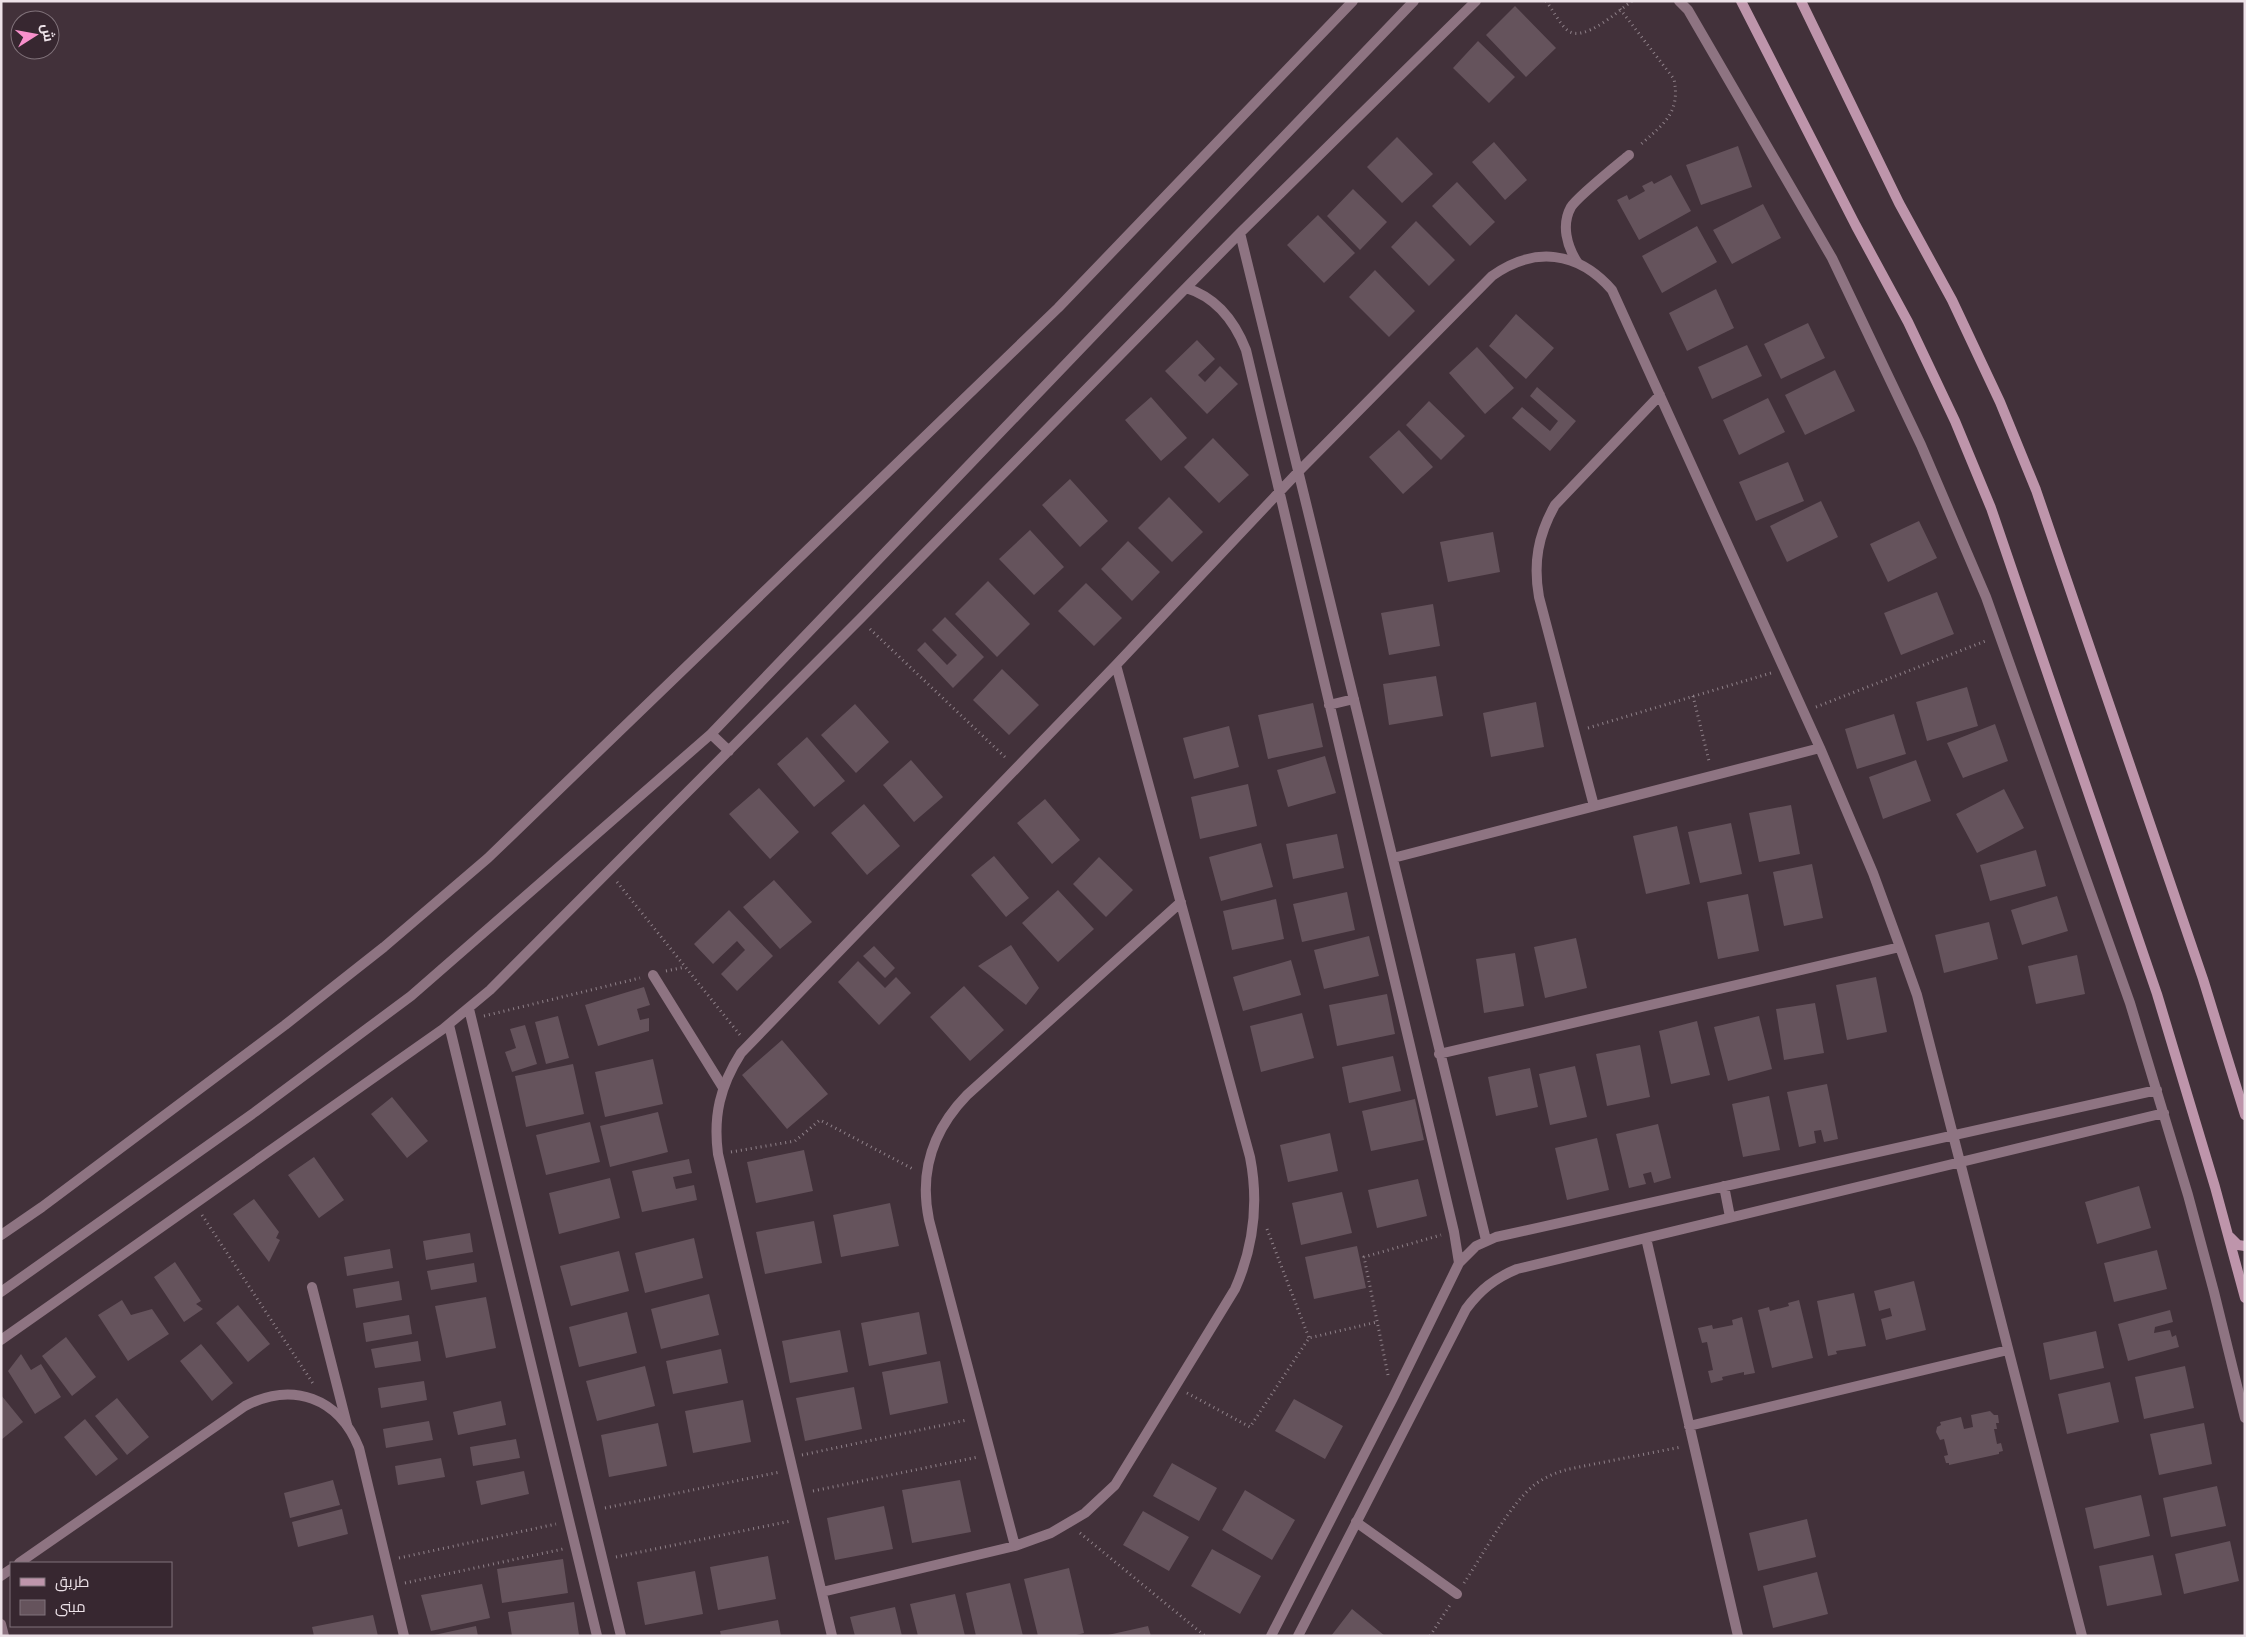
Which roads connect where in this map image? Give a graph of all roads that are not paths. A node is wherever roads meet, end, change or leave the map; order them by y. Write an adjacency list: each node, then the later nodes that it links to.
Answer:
1 (1353, 1): 37 (street)
2 (1414, 1): 17 (street)
3 (1476, 1): 8 (street)
4 (1679, 1): 29 (street)
5 (1741, 1): 36 (street)
6 (1801, 1): 31 (street)
7 (1628, 155): 9 (street)
8 (1240, 233): 10 (street); 12 (street)
9 (1577, 262): 11 (street); 12 (street)
10 (1186, 288): 13 (street); 19 (street)
11 (1660, 396): 18 (street); 20 (street)
12 (1300, 470): 13 (street); 15 (street)
13 (1281, 490): 14 (street); 16 (street)
14 (1116, 665): 22 (street); 28 (street)
15 (1354, 699): 16 (street); 21 (street)
16 (1329, 705): 41 (street)
17 (710, 734): 19 (street); 43 (street)
18 (1820, 748): 20 (street); 23 (street)
19 (729, 751): 25 (street)
20 (1594, 806): 21 (street)
21 (1393, 858): 27 (street)
22 (1181, 902): 51 (street); 51 (street)
23 (1900, 947): 27 (street); 32 (street)
24 (653, 975): 28 (street)
25 (470, 1014): 26 (street); 59 (street)
26 (449, 1024): 45 (street); 58 (street)
27 (1439, 1054): 39 (street)
28 (722, 1086): 53 (street)
29 (2157, 1090): 30 (street); 32 (street)
30 (2164, 1113): 33 (street); 47 (street)
31 (2245, 1115)
32 (1953, 1135): 33 (street); 34 (street)
33 (1960, 1162): 35 (street); 46 (street)
34 (1724, 1186): 35 (street); 39 (street)
35 (1730, 1218): 38 (street)
36 (2227, 1232): 40 (street); 44 (street)
37 (1, 1235)
38 (1646, 1238): 49 (street); 50 (street)
39 (1486, 1240): 41 (street)
40 (2245, 1246)
41 (1459, 1263): 61 (street)
42 (312, 1287): 48 (street)
43 (1, 1292)
44 (2245, 1298)
45 (1, 1340)
46 (2008, 1350): 49 (street); 64 (street)
47 (2245, 1418)
48 (347, 1425): 52 (street); 57 (street)
49 (1689, 1426): 63 (street)
50 (1356, 1522): 54 (street); 62 (street)
51 (1015, 1546): 53 (street)
52 (20, 1562)
53 (822, 1592): 60 (street)
54 (1457, 1594)
55 (1, 1624): 56 (street)
56 (4, 1636)
57 (404, 1636)
58 (597, 1636)
59 (621, 1636)
60 (832, 1636)
61 (1271, 1636)
62 (1298, 1636)
63 (1738, 1636)
64 (2082, 1636)

